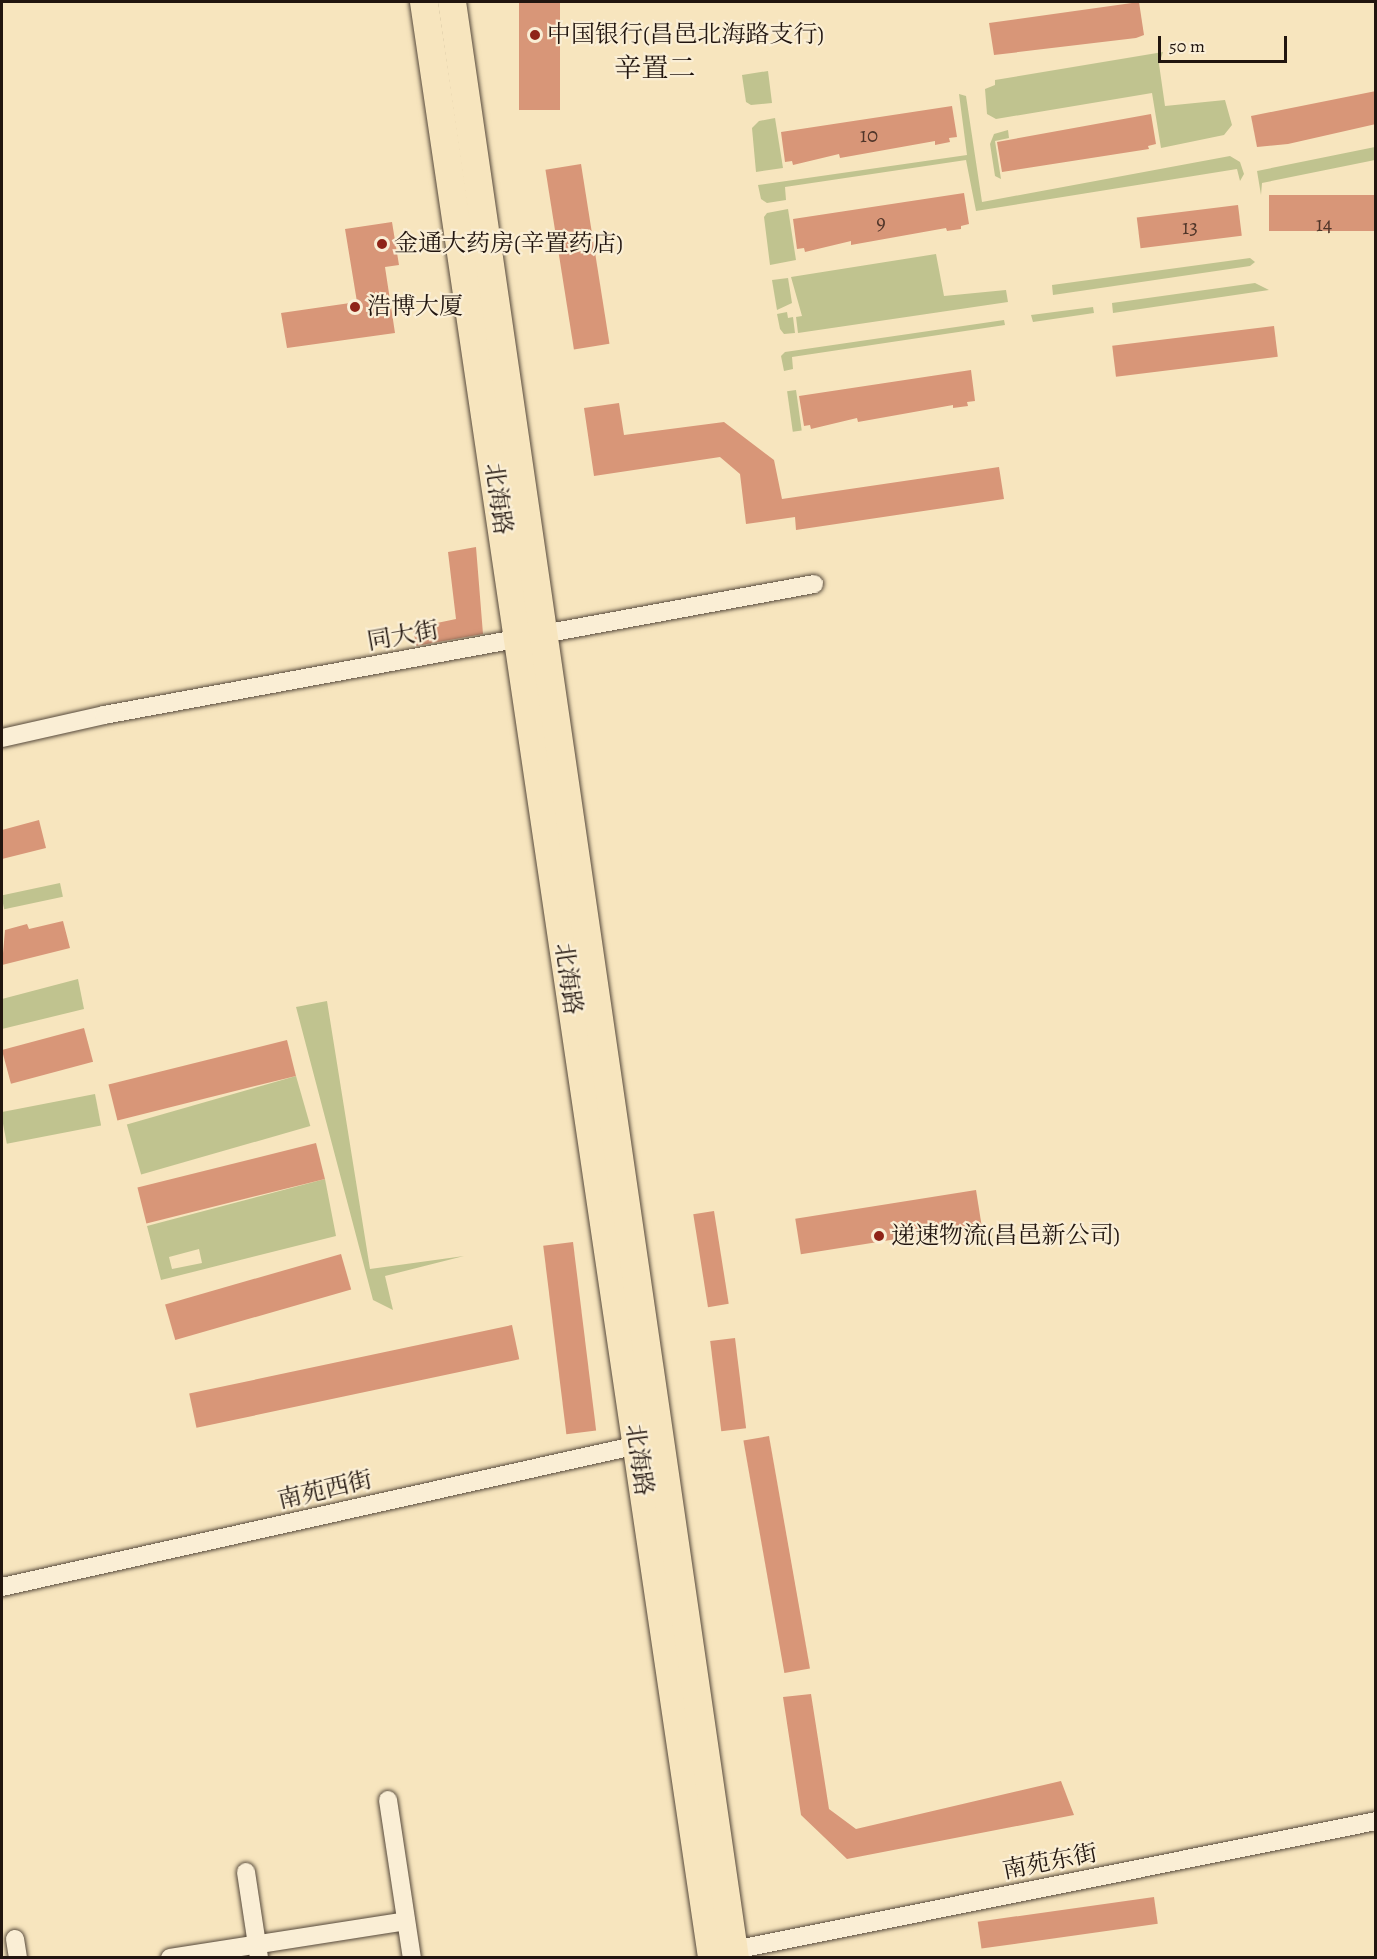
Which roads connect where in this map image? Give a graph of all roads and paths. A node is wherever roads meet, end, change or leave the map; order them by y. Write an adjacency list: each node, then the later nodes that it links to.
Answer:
1 (424, 2): 4 (main road, 北海路)
2 (452, 2): 4 (main road, 北海路)
3 (814, 584): 4 (street, 同大街)
4 (531, 636): 5 (street, 同大街); 6 (main road, 北海路)
5 (2, 738)
6 (648, 1443): 7 (street, 南苑西街); 14 (main road, 北海路)
7 (2, 1587)
8 (388, 1800): 11 (street)
9 (1376, 1821): 14 (street, 南苑东街)
10 (246, 1872): 13 (street)
11 (406, 1921): 13 (street); 17 (street)
12 (15, 1939): 15 (street)
13 (258, 1951): 16 (street)
14 (727, 1955)
15 (18, 1958)
16 (170, 1958)
17 (412, 1958)

